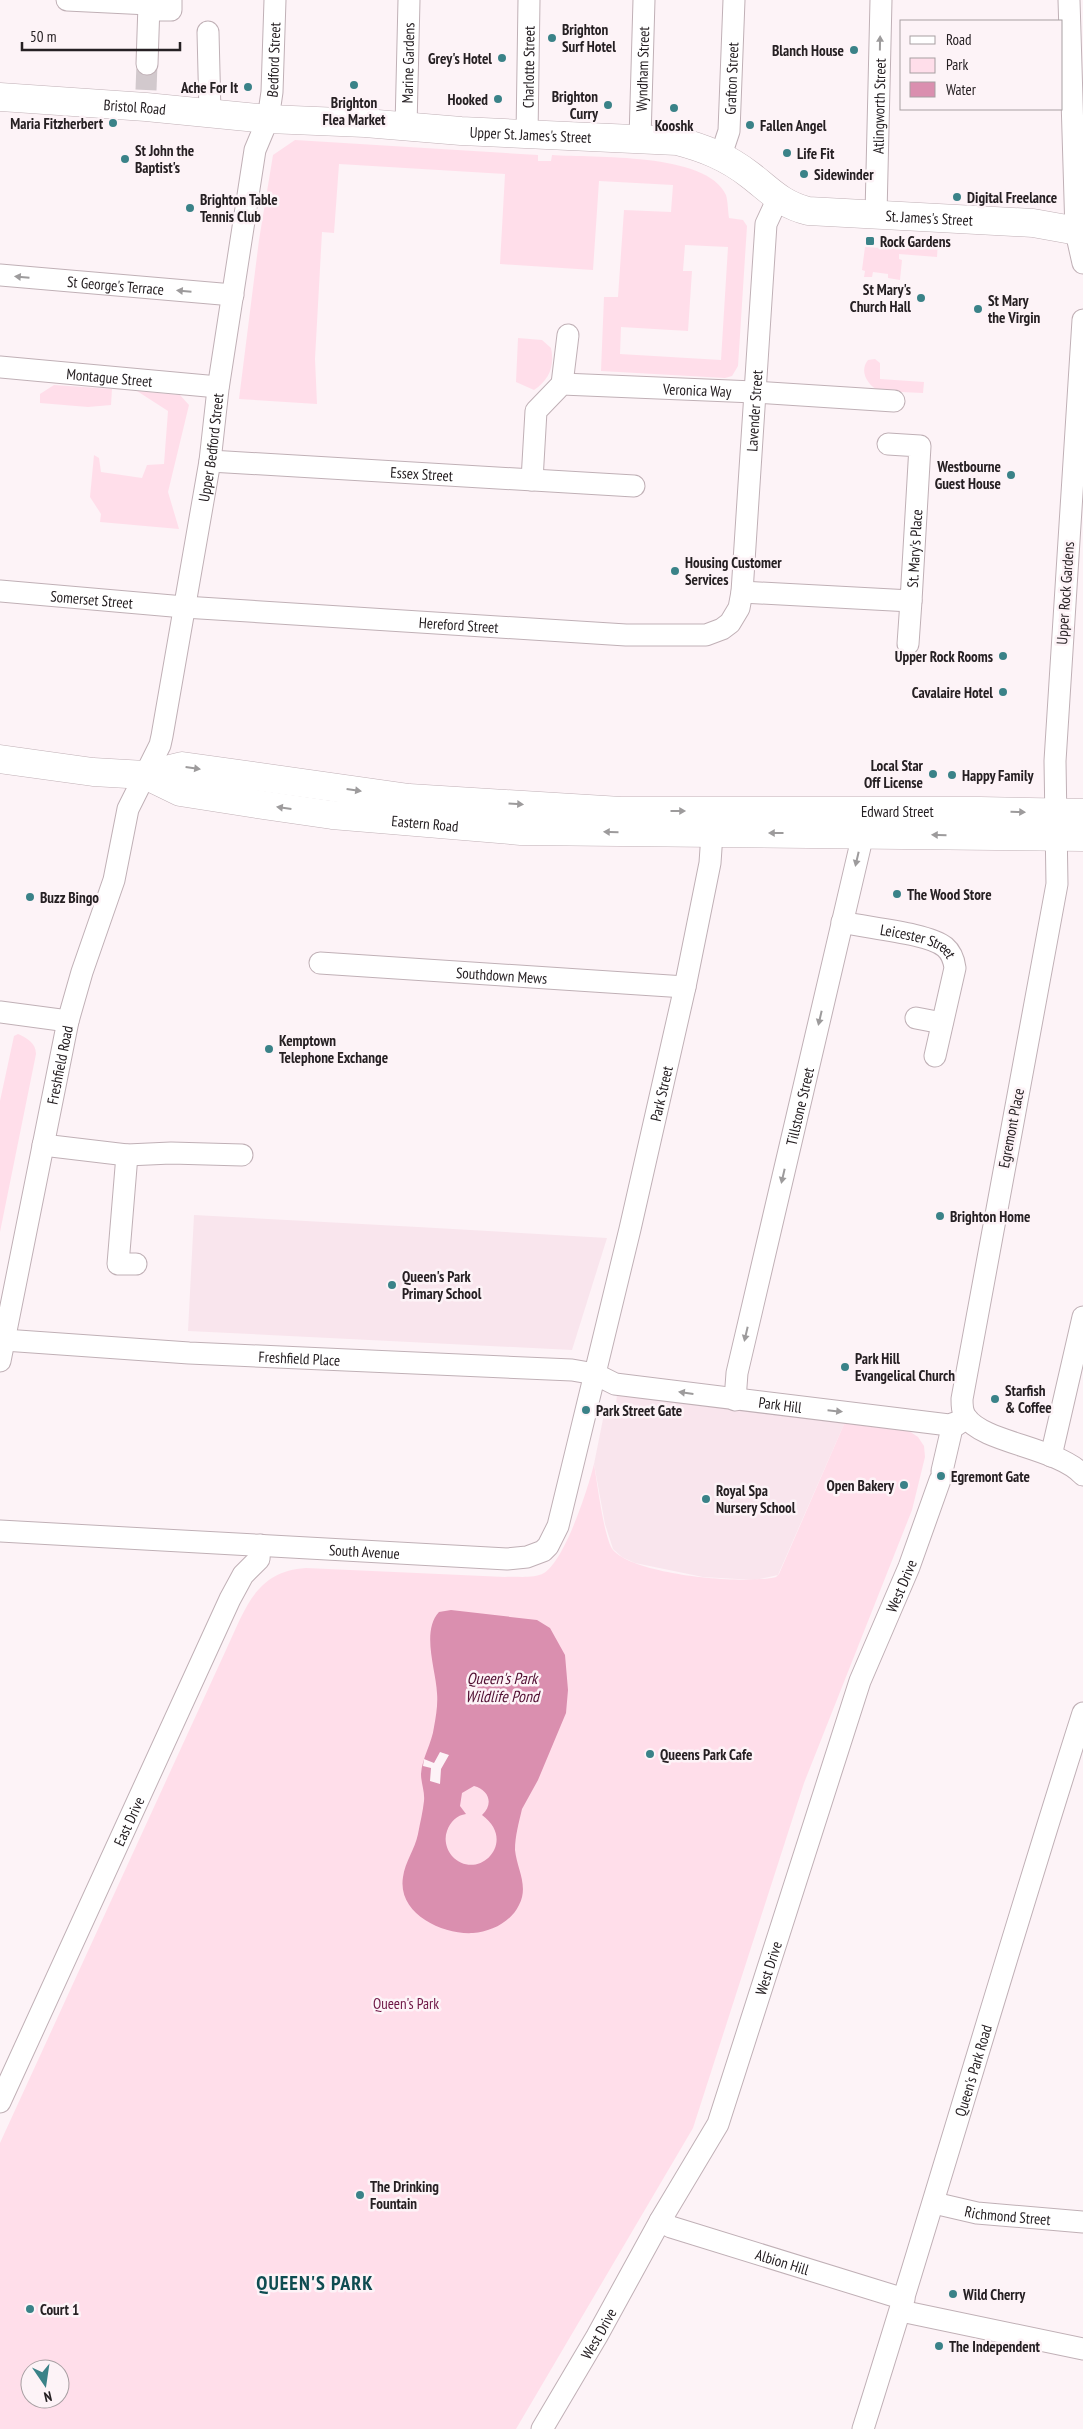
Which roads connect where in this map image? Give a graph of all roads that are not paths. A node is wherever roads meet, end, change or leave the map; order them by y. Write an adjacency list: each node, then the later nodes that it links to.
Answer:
1 (67, 0): 10 (street)
2 (171, 0): 10 (street)
3 (275, 0): 15 (street, Bedford Street)
4 (409, 0): 16 (street, Marine Gardens)
5 (529, 0): 17 (street, Charlotte Street)
6 (644, 0): 18 (street, Wyndham Street)
7 (734, 0): 19 (street, Grafton Street)
8 (881, 0): 21 (street, Atlingworth Street, one-way to 8)
9 (1069, 0): 22 (street)
10 (149, 10): 12 (street)
11 (208, 32): 14 (street)
12 (147, 64)
13 (0, 97): 14 (street, Bristol Road)
14 (210, 113): 15 (street, Bristol Road)
15 (268, 119): 16 (street, Upper St. James's Street); 25 (street, Upper Bedford Street)
16 (406, 127): 17 (street, Upper St. James's Street)
17 (527, 135): 18 (street, Upper St. James's Street)
18 (640, 139): 19 (street, Upper St. James's Street)
19 (721, 155): 20 (street, Upper St. James's Street)
20 (778, 198): 21 (street, St. James's Street); 31 (street, Lavender Street)
21 (876, 214): 22 (street, St. James's Street)
22 (1079, 232): 23 (street)
23 (1083, 263)
24 (0, 275): 25 (street, St George's Terrace, one-way to 24)
25 (232, 295): 30 (street, Upper Bedford Street)
26 (1083, 320): 48 (street, Upper Rock Gardens)
27 (568, 335): 29 (street)
28 (0, 367): 30 (street, Montague Street)
29 (562, 384): 31 (street, Veronica Way); 35 (street)
30 (218, 387): 34 (street, Upper Bedford Street)
31 (754, 392): 32 (street, Veronica Way); 38 (street, Lavender Street)
32 (894, 401)
33 (888, 444): 39 (street, St. Mary's Place)
34 (210, 461): 35 (street, Essex Street); 40 (street, Upper Bedford Street)
35 (532, 480): 36 (street, Essex Street)
36 (634, 486)
37 (0, 591): 40 (street, Somerset Street)
38 (742, 592): 39 (street, St. Mary's Place); 41 (street, Lavender Street)
39 (911, 601): 42 (street)
40 (184, 607): 41 (street, Hereford Street); 44 (street, Upper Bedford Street)
41 (730, 623)
42 (908, 644)
43 (0, 759): 44 (street, Eastern Road)
44 (146, 775): 46 (street, Eastern Road); 54 (street, Freshfield Road)
45 (1083, 813): 48 (street, Edward Street)
46 (712, 822): 47 (street, Edward Street); 51 (street, Park Street)
47 (860, 822): 48 (street, Edward Street, one-way to 47); 48 (street, Edward Street, one-way to 48); 49 (street, Tillstone Street, one-way to 49)
48 (1065, 829): 66 (street, Egremont Place)
49 (842, 922): 55 (street, Leicester Street); 65 (street, Tillstone Street, one-way to 65)
50 (320, 963): 51 (street, Southdown Mews)
51 (685, 987): 64 (street, Park Street)
52 (0, 1012): 54 (street)
53 (916, 1018): 55 (street)
54 (68, 1021): 57 (street, Freshfield Road)
55 (942, 1024): 56 (street, Leicester Street)
56 (935, 1056)
57 (43, 1145): 58 (street); 62 (street, Freshfield Road)
58 (127, 1155): 59 (street); 60 (street)
59 (242, 1155)
60 (136, 1264)
61 (1083, 1317): 67 (street)
62 (4, 1340): 63 (street, Freshfield Road); 64 (street, Freshfield Place)
63 (0, 1361)
64 (595, 1374): 65 (street, Park Hill, one-way to 64); 70 (street, South Avenue)
65 (735, 1400): 66 (street, Park Hill, one-way to 66)
66 (967, 1419): 67 (street); 74 (street, West Drive)
67 (1051, 1456): 68 (street)
68 (1082, 1472)
69 (0, 1531): 70 (street, South Avenue)
70 (260, 1545): 72 (street, East Drive)
71 (1083, 1713): 73 (street, Queen's Park Road)
72 (0, 2102)
73 (934, 2203): 75 (street, Richmond Street); 76 (street, Queen's Park Road)
74 (660, 2221): 76 (street, Albion Hill); 78 (street, West Drive)
75 (1083, 2222)
76 (903, 2305): 77 (street, Albion Hill); 79 (street, Queen's Park Road)
77 (1083, 2349)
78 (542, 2429)
79 (863, 2429)

